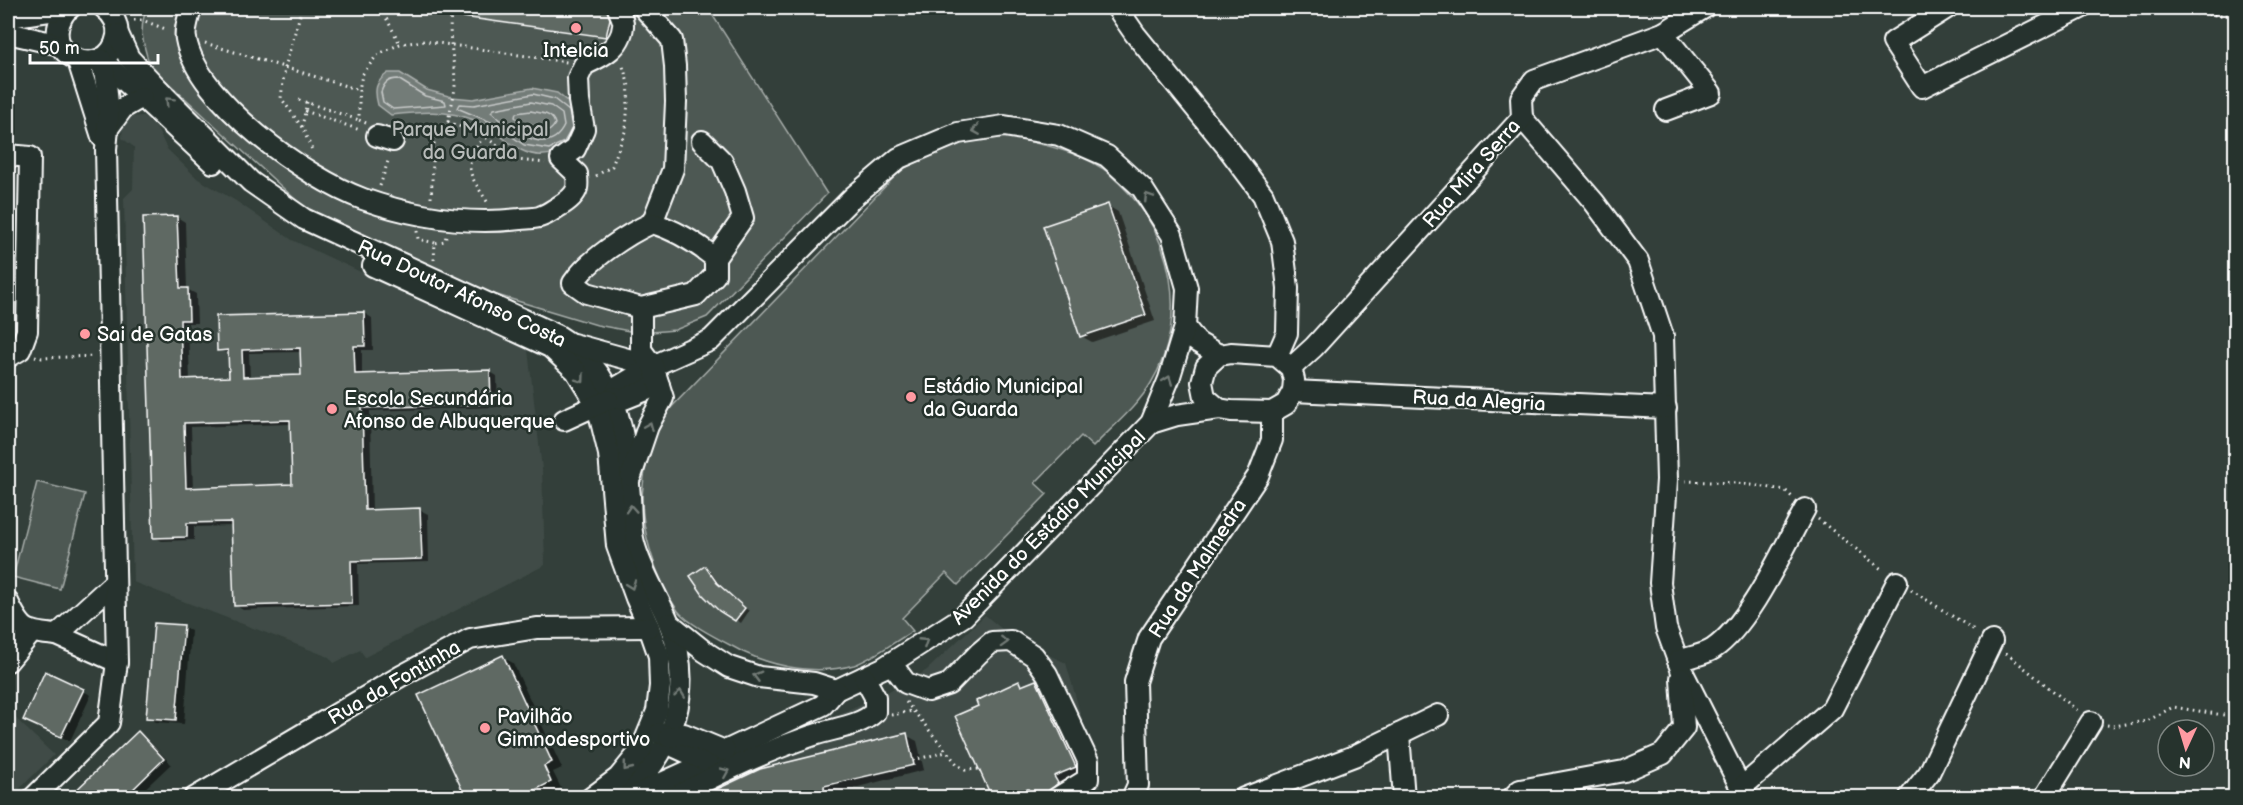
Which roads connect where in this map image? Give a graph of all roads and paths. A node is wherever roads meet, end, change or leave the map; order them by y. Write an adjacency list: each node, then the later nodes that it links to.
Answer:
1 (69, 8): 17 (street); 23 (street)
2 (191, 8): 20 (street)
3 (302, 8): 28 (path)
4 (381, 8): 22 (path)
5 (445, 8): 14 (path)
6 (453, 8): 14 (path)
7 (618, 8): 21 (street)
8 (644, 8): 53 (street)
9 (1118, 8): 62 (street)
10 (1704, 8): 19 (street, Rua Mira Serra)
11 (1947, 8): 12 (street)
12 (2081, 8)
13 (2174, 8): 16 (path)
14 (451, 13): 24 (path)
15 (110, 15): 20 (path); 25 (street); 58 (street, Rua Doutor Afonso Costa, one-way to 15)
16 (2235, 16)
17 (8, 17)
18 (8, 33): 23 (street)
19 (1664, 33): 33 (street); 35 (street, Rua Mira Serra)
20 (185, 36): 28 (path); 47 (street)
21 (617, 43): 27 (street); 48 (path)
22 (400, 44): 24 (path); 29 (path)
23 (60, 45): 26 (street)
24 (452, 45): 27 (path); 37 (path)
25 (101, 59): 26 (street); 30 (street, Rua Doutor Afonso Costa); 38 (street)
26 (78, 61): 44 (street)
27 (584, 65): 46 (street)
28 (285, 67): 29 (path); 39 (path)
29 (359, 90): 36 (path)
30 (142, 97): 38 (street); 65 (street, Rua Doutor Afonso Costa, one-way to 65)
31 (299, 100): 32 (path)
32 (307, 102): 34 (path); 36 (path)
33 (1666, 110)
34 (305, 111): 39 (path); 42 (path)
35 (1522, 118): 62 (street, Rua Mira Serra); 66 (street)
36 (359, 120): 42 (path)
37 (448, 123): 40 (path); 41 (path)
38 (109, 127): 44 (street)
39 (302, 127): 47 (path)
40 (435, 128): 42 (path); 50 (path)
41 (484, 136): 46 (path); 52 (path)
42 (387, 137): 49 (path)
43 (702, 141): 54 (street)
44 (106, 149): 74 (street)
45 (8, 155): 59 (street)
46 (561, 159): 48 (street)
47 (326, 181): 49 (street)
48 (577, 189): 52 (street)
49 (376, 202): 50 (street)
50 (429, 217): 51 (street)
51 (452, 220): 52 (street); 55 (path)
52 (500, 221)
53 (652, 223): 54 (street); 56 (street)
54 (715, 258): 56 (street)
55 (434, 261)
56 (641, 308): 63 (street)
57 (1185, 327): 60 (street); 63 (street, Avenida do Estádio Municipal, one-way to 63); 70 (street, Avenida do Estádio Municipal, one-way to 57)
58 (573, 344): 63 (street); 65 (street, Rua Doutor Afonso Costa)
59 (14, 353): 61 (path)
60 (1220, 355): 62 (street); 67 (street)
61 (79, 356)
62 (1284, 362): 64 (street)
63 (656, 375): 65 (street, Avenida do Estádio Municipal); 72 (street, one-way to 63)
64 (1293, 391): 66 (street, Rua da Alegria); 68 (street)
65 (605, 401): 69 (street); 72 (street, Rua Doutor Afonso Costa); 78 (street, Rua Doutor Afonso Costa, one-way to 78)
66 (1666, 408): 71 (street)
67 (1219, 409): 68 (street); 70 (street)
68 (1272, 412): 107 (street, Rua da Malmedra)
69 (564, 420)
70 (1151, 423): 84 (street, Avenida do Estádio Municipal, one-way to 70)
71 (1667, 480): 73 (path); 85 (street)
72 (629, 481): 77 (street, Rua Doutor Afonso Costa, one-way to 72)
73 (1805, 509): 75 (path); 85 (street)
74 (115, 582): 80 (street); 83 (street)
75 (1897, 582): 81 (path); 99 (street)
76 (8, 602): 79 (street)
77 (669, 623): 87 (street, one-way to 77); 92 (street, Rua Doutor Afonso Costa, one-way to 77)
78 (649, 627): 92 (street, Rua Doutor Afonso Costa); 101 (street, Rua da Fontinha)
79 (32, 632): 80 (street); 82 (street)
80 (57, 634): 83 (street)
81 (1992, 641): 91 (path); 111 (street)
82 (8, 661)
83 (117, 662): 100 (street)
84 (891, 663): 86 (street, Avenida do Estádio Municipal); 106 (street, one-way to 106)
85 (1679, 665): 99 (street); 110 (street)
86 (864, 677): 87 (street, Avenida do Estádio Municipal); 105 (street, one-way to 86)
87 (836, 690): 94 (street, Avenida do Estádio Municipal)
88 (900, 696): 95 (path)
89 (1438, 716): 93 (street)
90 (2235, 717): 91 (path)
91 (2091, 722): 112 (street)
92 (660, 733): 94 (street); 97 (street); 102 (street, Rua Doutor Afonso Costa, one-way to 102); 103 (street, Rua Doutor Afonso Costa)
93 (1399, 734): 108 (street); 109 (street)
94 (725, 751): 97 (street, Avenida do Estádio Municipal)
95 (946, 752): 96 (path); 98 (path)
96 (913, 760)
97 (708, 762): 104 (street, Avenida do Estádio Municipal)
98 (979, 770)
99 (1744, 793)
100 (33, 798)
101 (194, 798)
102 (591, 798)
103 (622, 798)
104 (629, 798)
105 (673, 798)
106 (1057, 798)
107 (1132, 798)
108 (1244, 798)
109 (1404, 798)
110 (1512, 798)
111 (1909, 798)
112 (2044, 798)

